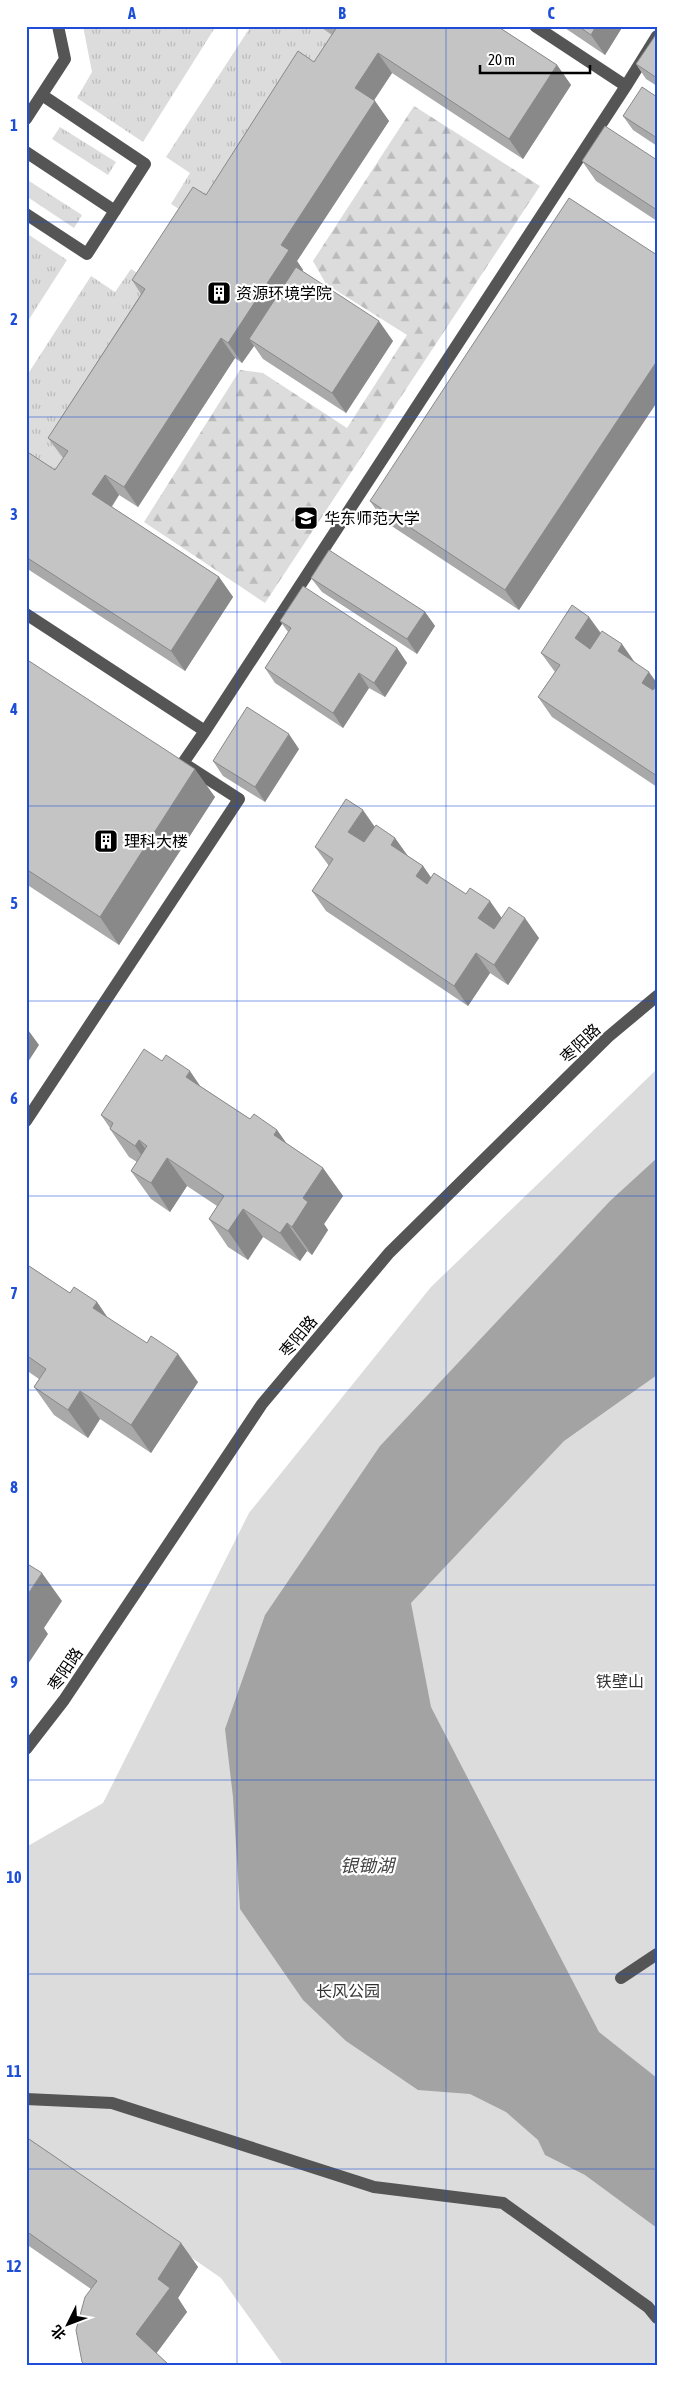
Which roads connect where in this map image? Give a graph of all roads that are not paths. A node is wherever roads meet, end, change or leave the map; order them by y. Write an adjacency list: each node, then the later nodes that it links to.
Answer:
1 (58, 26): 5 (street)
2 (535, 26): 4 (street)
3 (657, 36): 4 (street)
4 (626, 86): 11 (street)
5 (42, 95): 6 (street); 8 (street)
6 (26, 119)
7 (26, 152): 8 (street)
8 (115, 211): 9 (street)
9 (26, 214)
10 (26, 614): 11 (street)
11 (204, 731): 13 (street)
12 (657, 996): 14 (street, 枣阳路)
13 (26, 1121)
14 (26, 1748)
15 (657, 1954): 16 (street)
16 (621, 1978)
17 (26, 2099): 18 (street)
18 (657, 2318)

